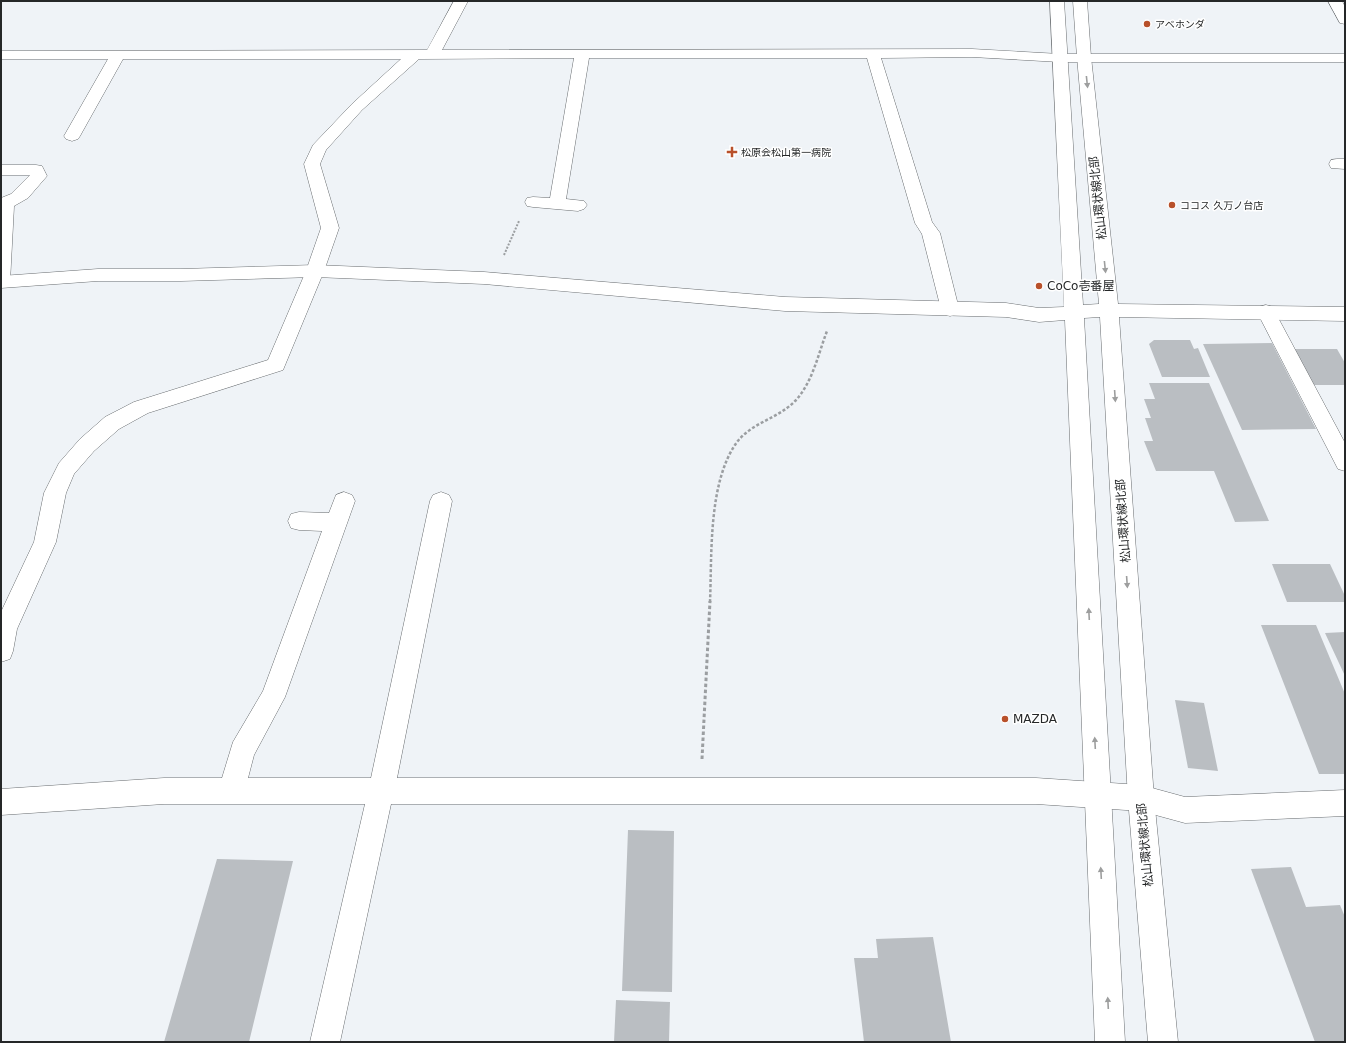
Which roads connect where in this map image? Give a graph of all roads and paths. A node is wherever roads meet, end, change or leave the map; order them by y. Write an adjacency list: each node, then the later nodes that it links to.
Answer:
1 (461, 1): 6 (street)
2 (1057, 1): 12 (street)
3 (1080, 1): 11 (street, 松山環状線北部)
4 (1335, 1): 5 (street)
5 (1345, 20)
6 (423, 54): 7 (street); 10 (street); 21 (street)
7 (582, 54): 8 (street); 18 (street)
8 (873, 54): 12 (street); 25 (street)
9 (1, 55): 10 (street)
10 (117, 56): 14 (street)
11 (1084, 57): 12 (street); 13 (street); 26 (street, 松山環状線北部, one-way to 26)
12 (1060, 58): 27 (street)
13 (1345, 58)
14 (72, 136)
15 (1, 170): 17 (street)
16 (533, 202): 18 (street)
17 (3, 204): 23 (street)
18 (557, 204): 19 (street)
19 (578, 205)
20 (521, 218): 22 (path)
21 (315, 271): 22 (street); 23 (street); 33 (street)
22 (484, 278): 24 (street)
23 (1, 282)
24 (836, 306): 25 (street); 36 (path)
25 (950, 309): 27 (street)
26 (1109, 310): 27 (street); 28 (street); 38 (street, 松山環状線北部, one-way to 38)
27 (1074, 312): 37 (street, one-way to 27)
28 (1266, 312): 29 (street); 30 (street)
29 (1345, 314)
30 (1345, 463)
31 (441, 501): 35 (street)
32 (299, 521): 34 (street)
33 (1, 651)
34 (232, 791): 35 (street); 39 (street)
35 (381, 791): 36 (street); 41 (street)
36 (701, 791): 37 (street)
37 (1097, 795): 38 (street); 42 (street, one-way to 37)
38 (1141, 798): 40 (street); 43 (street, 松山環状線北部)
39 (1, 802)
40 (1345, 803)
41 (325, 1042)
42 (1110, 1042)
43 (1163, 1042)

